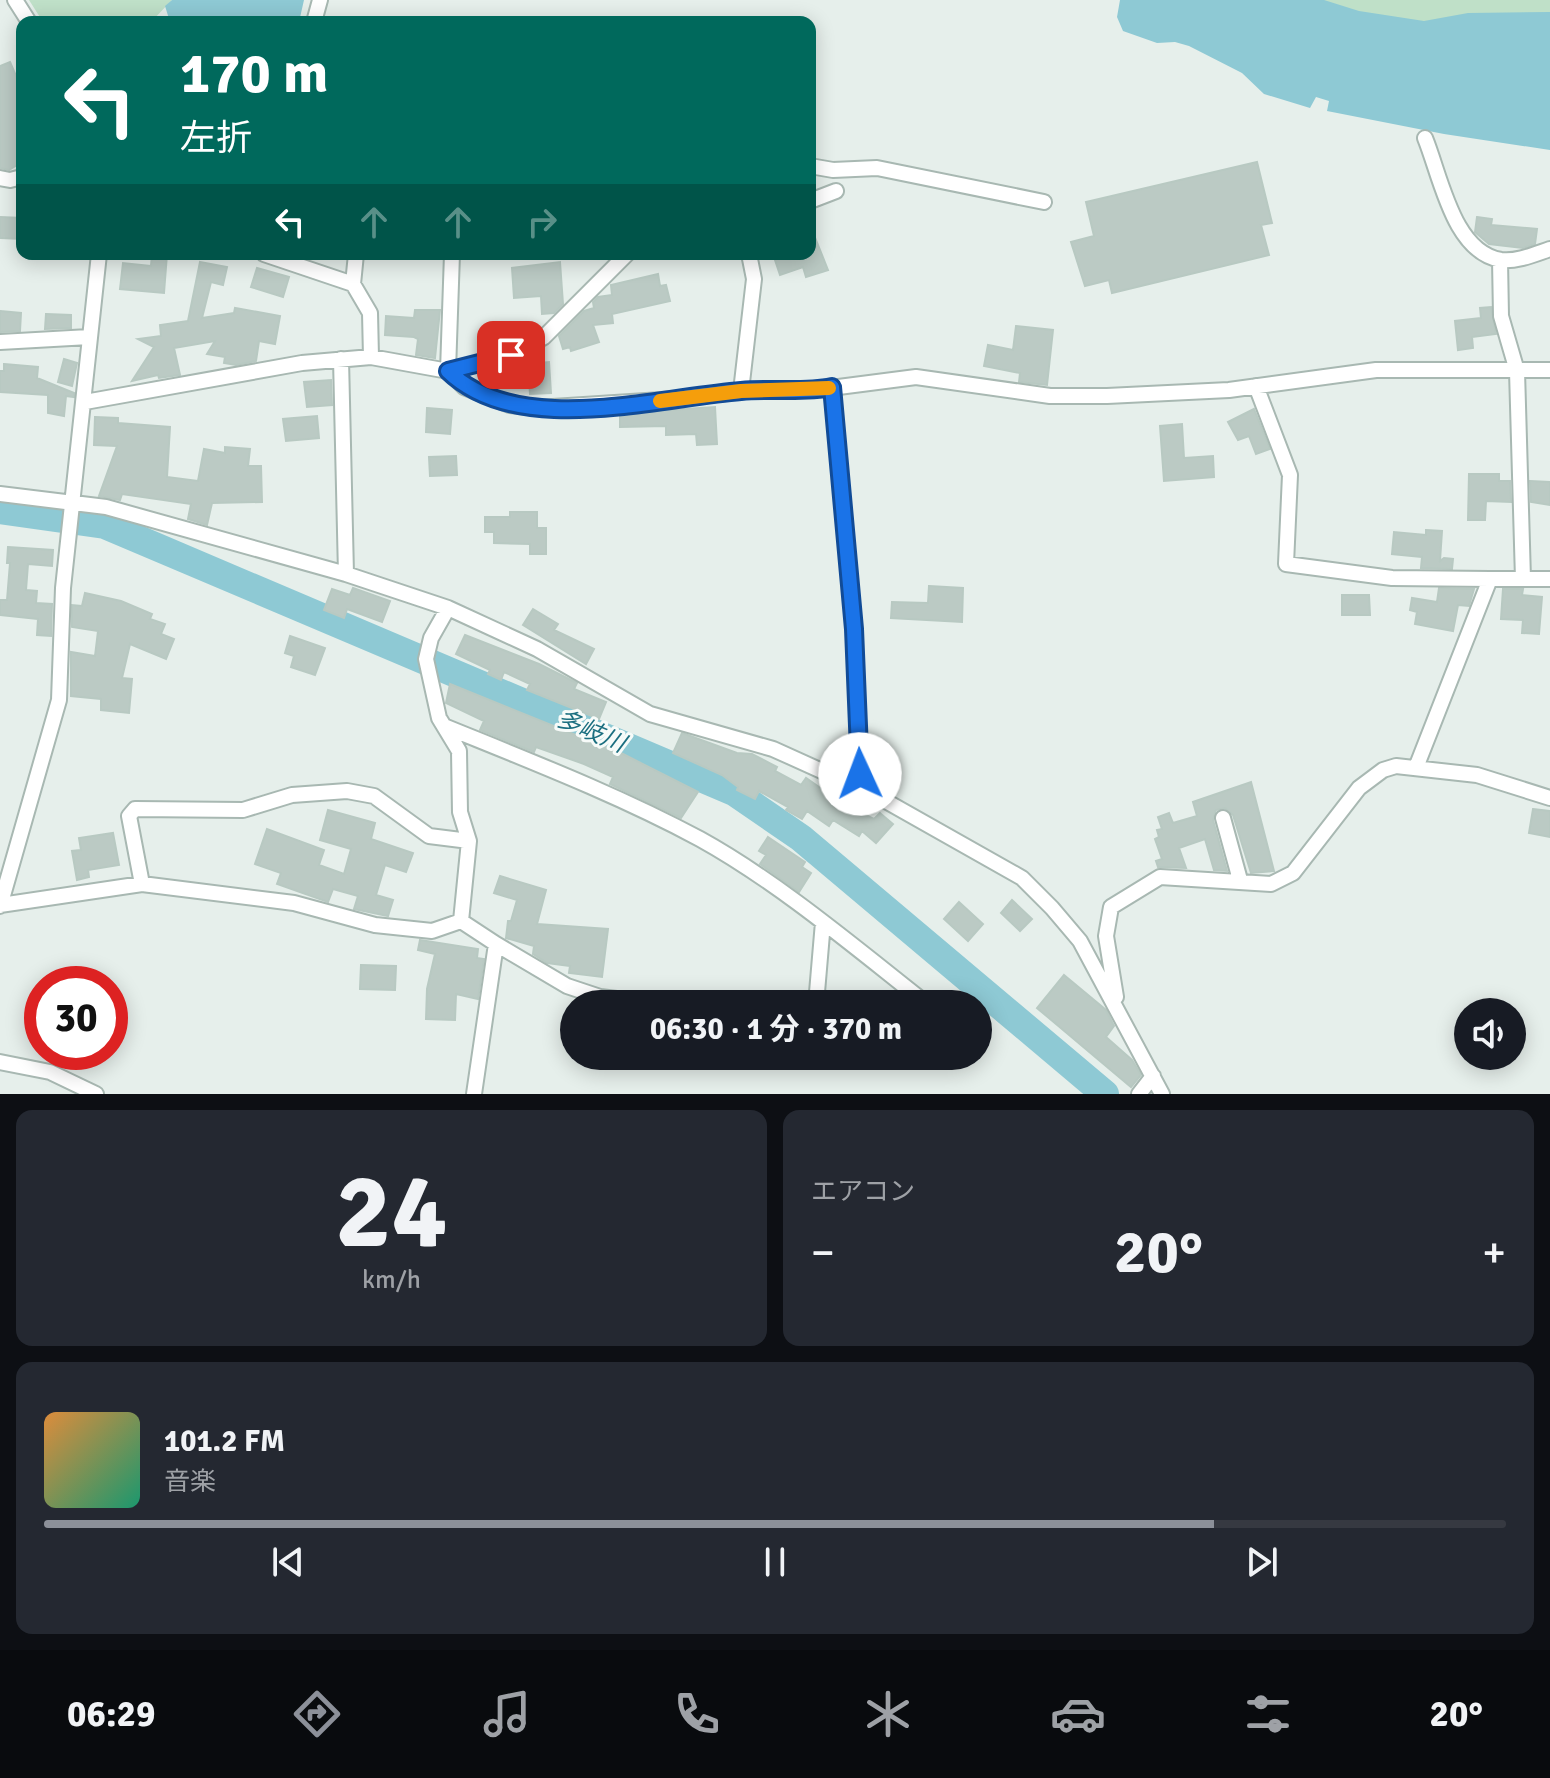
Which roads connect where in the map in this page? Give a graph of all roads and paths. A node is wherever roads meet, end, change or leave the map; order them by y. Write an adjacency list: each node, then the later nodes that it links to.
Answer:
1 (1425, 138): 13 (street)
2 (816, 167): 5 (street)
3 (836, 191): 4 (street)
4 (816, 199)
5 (1044, 202)
6 (1550, 249): 13 (street)
7 (98, 260): 15 (street)
8 (282, 260): 14 (street)
9 (355, 260): 14 (street)
10 (452, 260): 20 (street)
11 (621, 260): 20 (street)
12 (750, 260): 24 (street)
13 (1500, 260): 21 (street)
14 (353, 284): 17 (street)
15 (89, 337): 16 (street); 25 (street)
16 (0, 342)
17 (371, 357): 18 (street); 20 (street)
18 (341, 359): 25 (street); 28 (street)
19 (1550, 370): 21 (street)
20 (448, 371): 24 (street)
21 (1517, 371): 22 (street); 30 (street)
22 (1256, 386): 23 (street); 29 (street)
23 (832, 387): 24 (street); 35 (street)
24 (741, 391)
25 (85, 402): 27 (street)
26 (0, 494): 27 (street)
27 (75, 502): 28 (street); 41 (street)
28 (346, 574): 32 (street)
29 (1490, 579): 30 (street); 34 (street)
30 (1523, 579): 31 (street)
31 (1550, 579)
32 (448, 608): 33 (street); 35 (street)
33 (444, 726): 38 (street); 43 (street)
34 (1417, 765): 36 (street); 39 (street)
35 (857, 787): 48 (street)
36 (1550, 798)
37 (1223, 818): 39 (street)
38 (469, 841): 40 (street); 42 (street)
39 (1240, 880): 48 (street)
40 (142, 884): 41 (street); 42 (street)
41 (0, 905)
42 (461, 921): 44 (street)
43 (823, 922): 46 (street); 47 (street)
44 (496, 944): 45 (street); 52 (street)
45 (579, 990)
46 (817, 990)
47 (909, 990)
48 (1118, 1009): 50 (street)
49 (0, 1062): 51 (street)
50 (1153, 1076): 53 (street); 54 (street)
51 (96, 1094)
52 (474, 1094)
53 (1139, 1094)
54 (1162, 1094)

